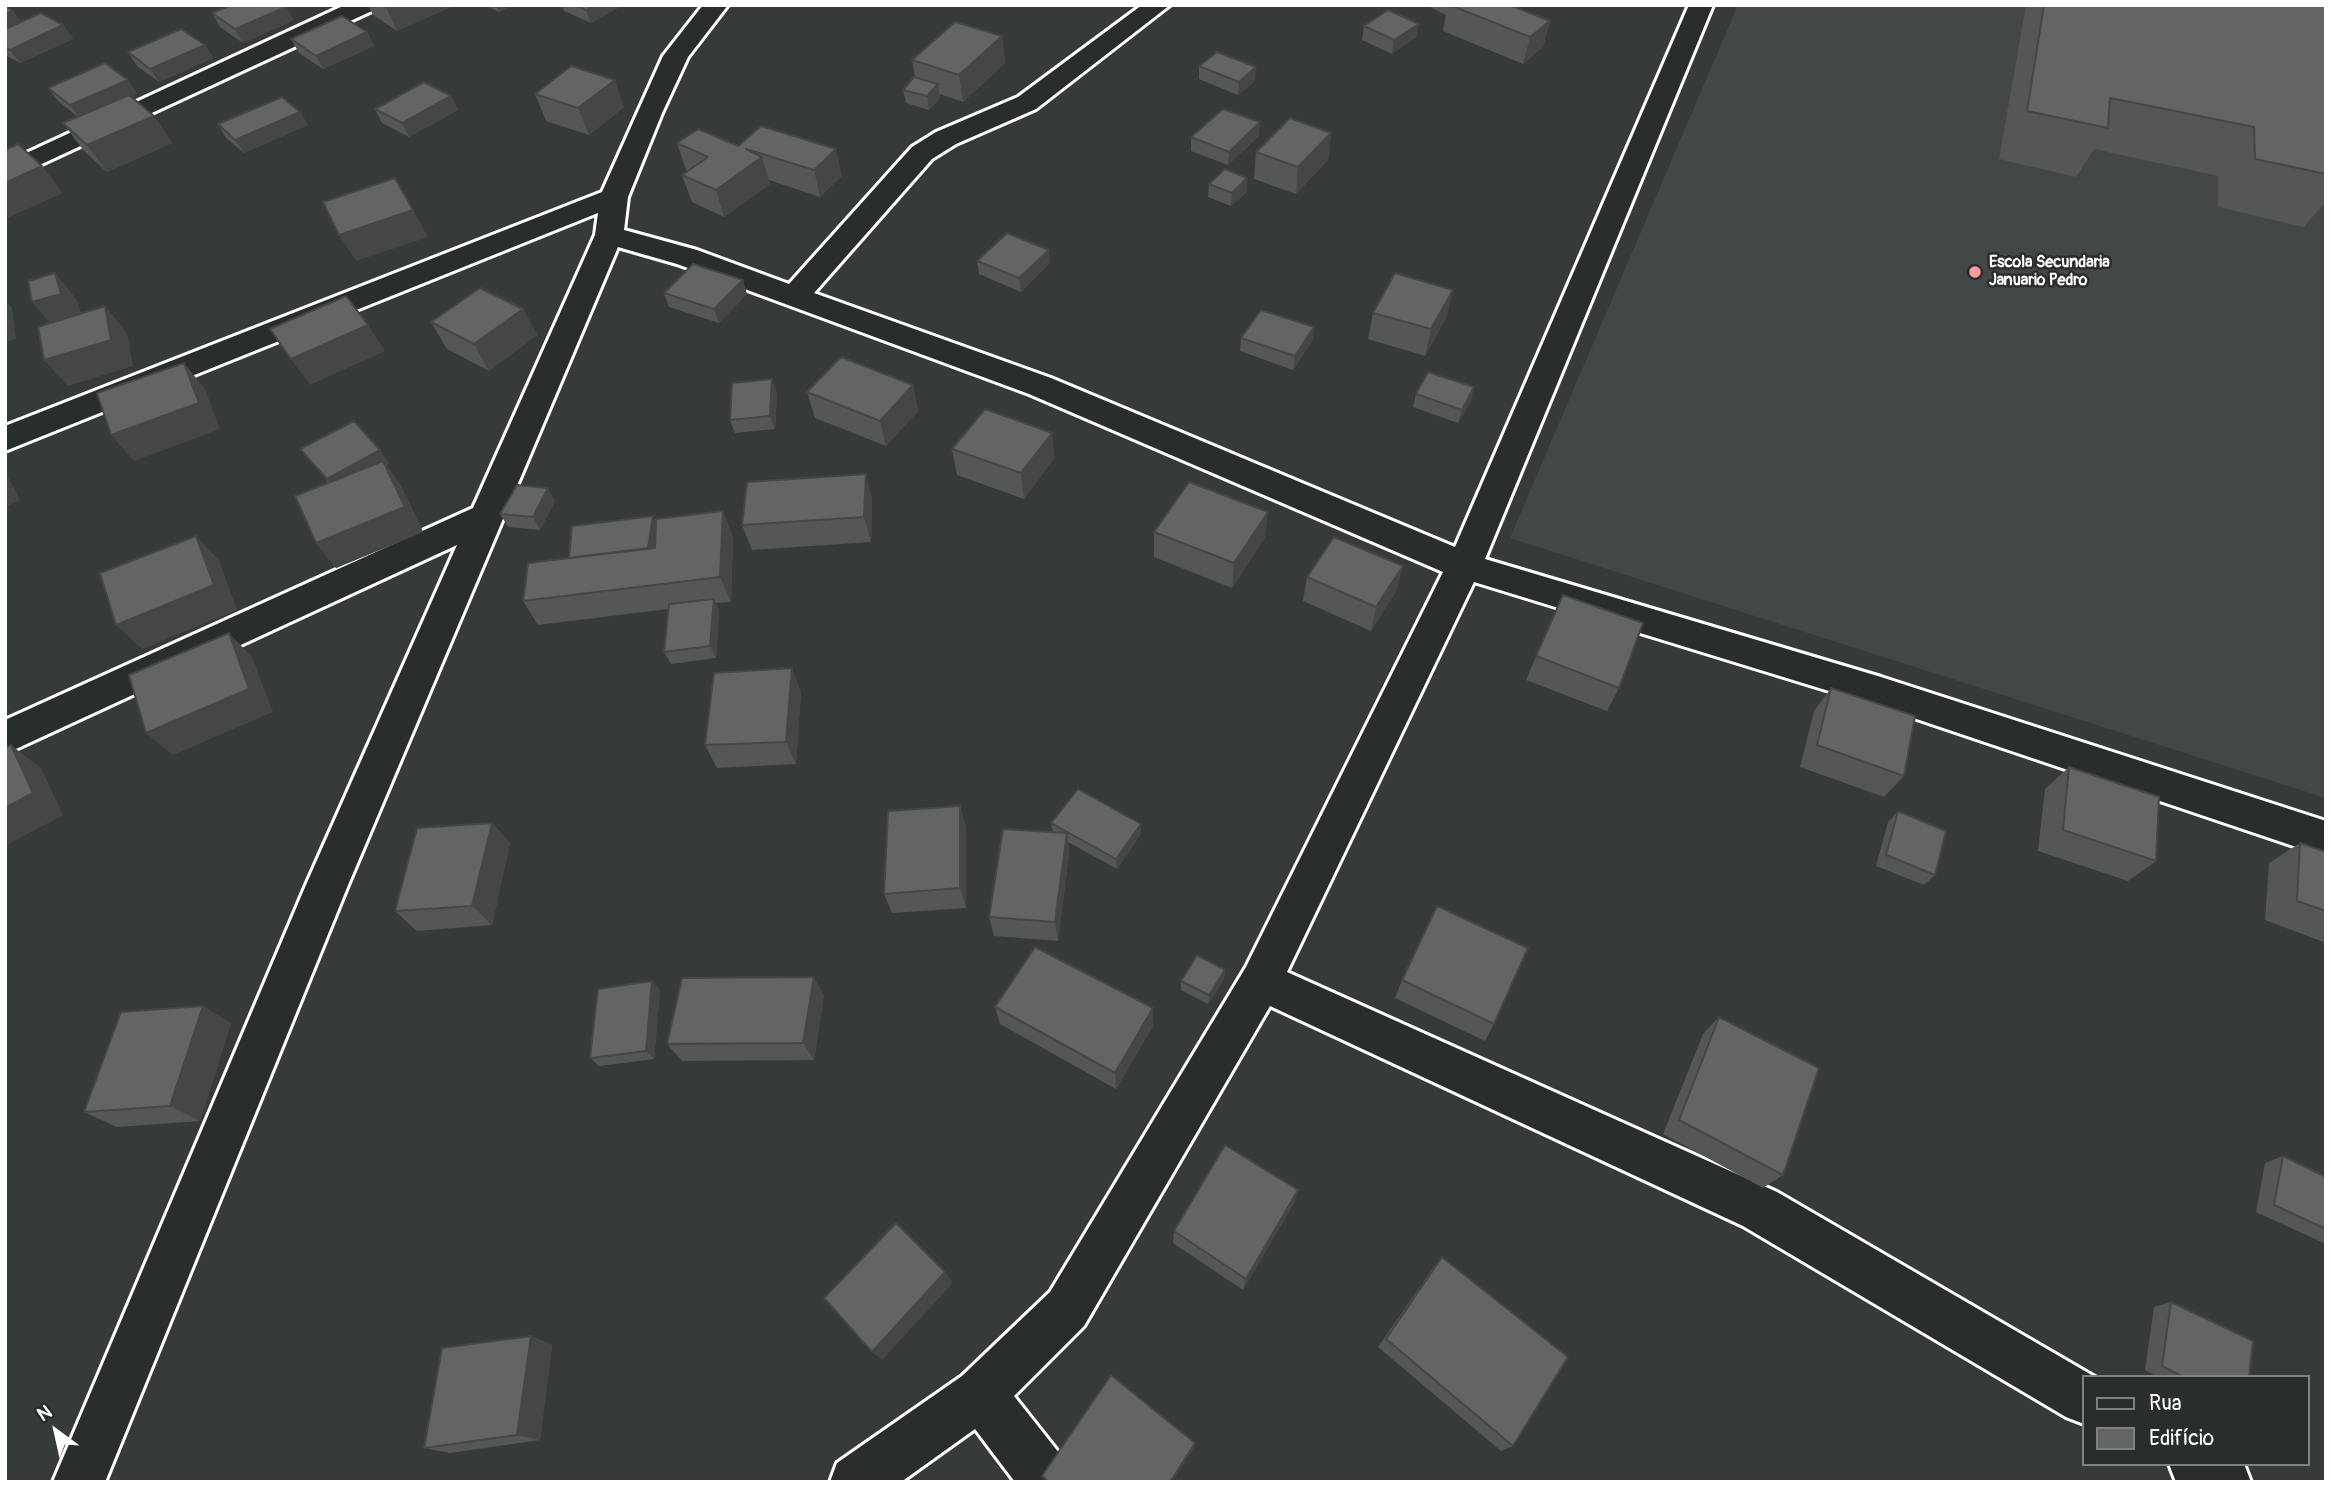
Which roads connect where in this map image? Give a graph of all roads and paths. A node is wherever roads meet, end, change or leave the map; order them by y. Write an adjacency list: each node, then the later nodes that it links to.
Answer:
1 (365, 5): 5 (street)
2 (716, 5): 6 (street)
3 (1158, 5): 8 (street)
4 (1701, 5): 11 (street)
5 (5, 173)
6 (614, 197): 7 (street); 9 (street)
7 (608, 235): 8 (street); 10 (street)
8 (794, 297): 11 (street)
9 (5, 439)
10 (486, 517): 12 (street); 18 (street)
11 (1464, 566): 13 (street); 14 (street)
12 (5, 738)
13 (2326, 839)
14 (1261, 981): 15 (street); 16 (street)
15 (980, 1394): 19 (street); 20 (street)
16 (2082, 1398)
17 (2198, 1466): 21 (street)
18 (79, 1482)
19 (856, 1482)
20 (1048, 1482)
21 (2225, 1482)

